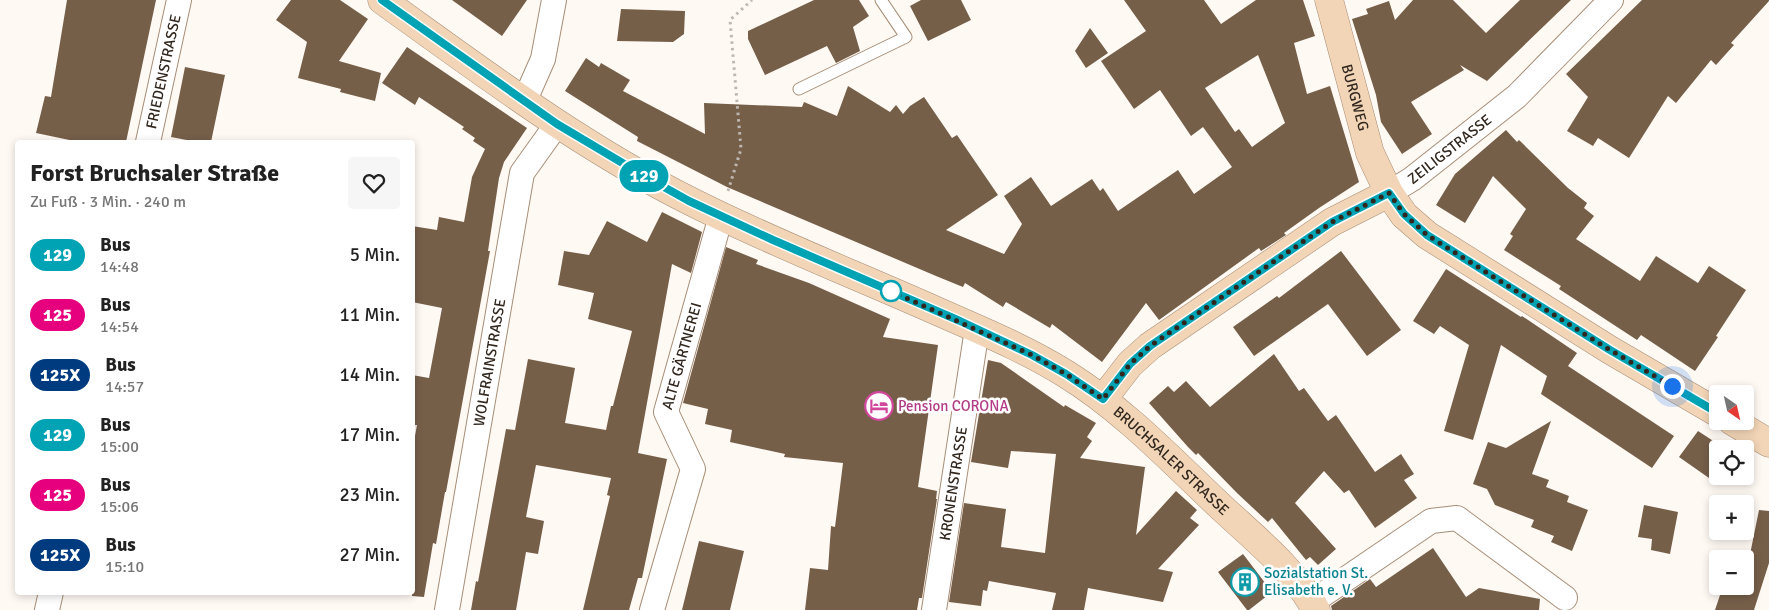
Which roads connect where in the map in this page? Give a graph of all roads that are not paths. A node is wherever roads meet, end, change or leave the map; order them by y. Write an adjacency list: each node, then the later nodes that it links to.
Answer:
1 (180, 0): 10 (street, FRIEDENSTRASSE)
2 (382, 0): 8 (street, BRUCHSALER STRASSE)
3 (554, 0): 8 (street)
4 (881, 0): 7 (lane)
5 (1329, 0): 11 (street, BURGWEG)
6 (1611, 0): 11 (street, ZEILIGSTRASSE)
7 (799, 89)
8 (524, 102): 9 (street, BRUCHSALER STRASSE)
9 (557, 124): 12 (street, BRUCHSALER STRASSE); 22 (street, WOLFRAINSTRASSE)
10 (148, 140)
11 (1389, 193): 14 (street, ZEILIGSTRASSE); 15 (street, BURGWEG)
12 (721, 216): 13 (street, BRUCHSALER STRASSE); 23 (street, ALTE GÄRTNEREI)
13 (977, 329): 14 (street, BRUCHSALER STRASSE); 24 (street, KRONENSTRASSE)
14 (1103, 399): 20 (street, BRUCHSALER STRASSE)
15 (1709, 408)
16 (1747, 430): 17 (street)
17 (1769, 443)
18 (50, 595): 21 (street)
19 (1565, 598): 20 (street, BRUCHSALER STRASSE)
20 (1313, 607)
21 (47, 610)
22 (447, 610)
23 (652, 610)
24 (934, 610)

